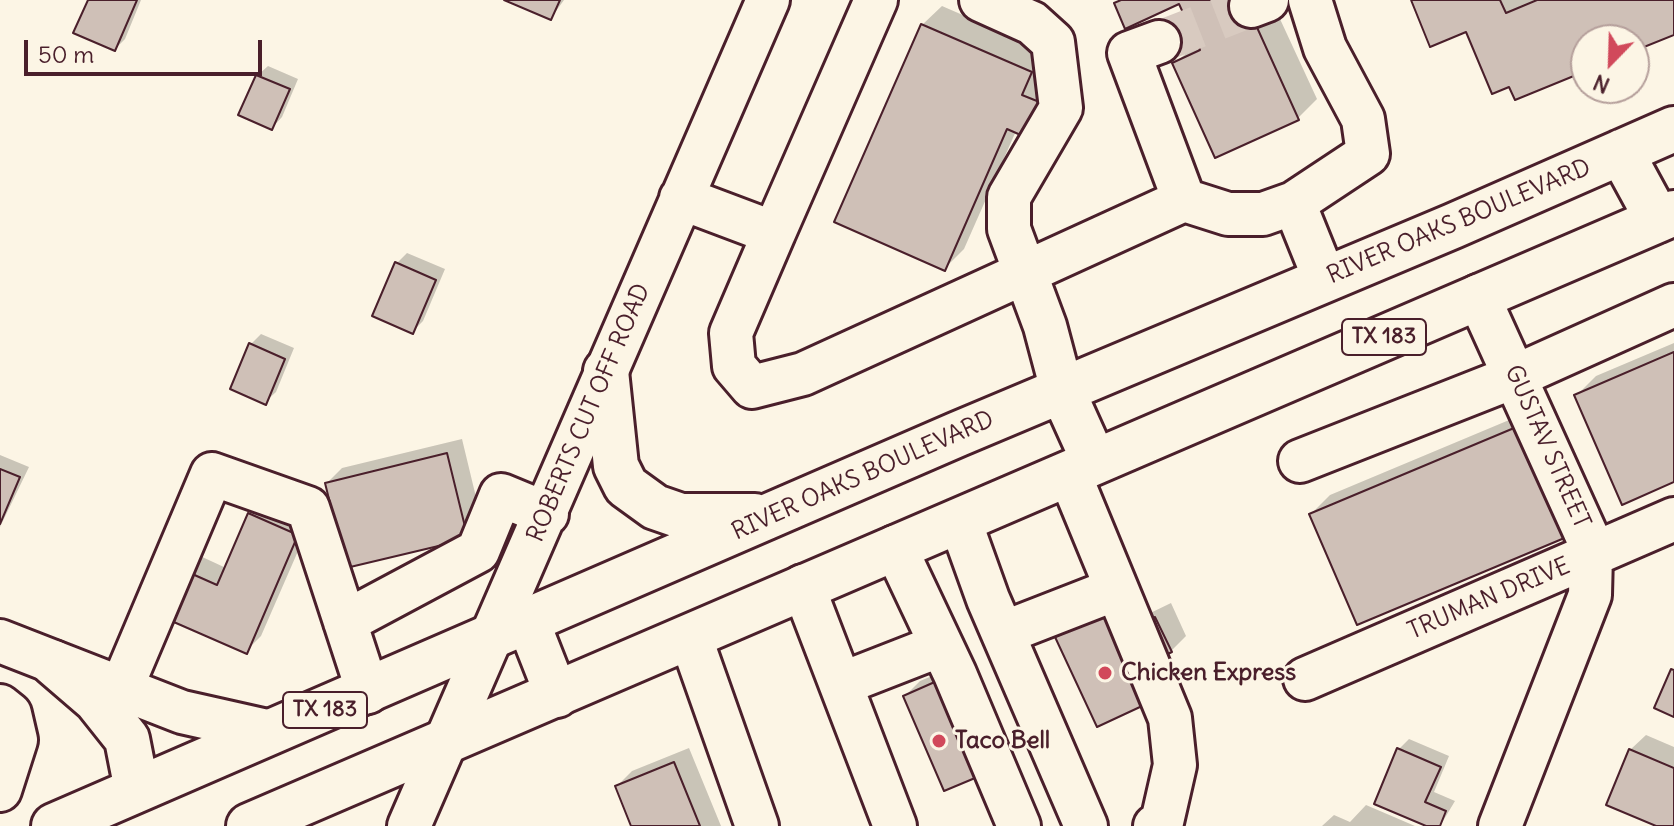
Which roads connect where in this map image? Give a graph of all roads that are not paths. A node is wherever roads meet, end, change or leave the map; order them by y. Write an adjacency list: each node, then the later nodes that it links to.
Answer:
1 (768, 0): 8 (street, ROBERTS CUT OFF ROAD)
2 (876, 0): 12 (street)
3 (981, 0): 13 (street)
4 (1310, 0): 10 (street)
5 (1159, 42): 9 (street)
6 (1674, 129): 7 (main road, RIVER OAKS BOULEVARD / TX 183)
7 (1621, 152): 11 (main road); 14 (main road, RIVER OAKS BOULEVARD / TX 183)
8 (681, 198): 12 (street); 17 (street, ROBERTS CUT OFF ROAD)
9 (1184, 200): 10 (street); 13 (street)
10 (1294, 203): 14 (street)
11 (1666, 216): 15 (main road, TX 183)
12 (774, 233): 13 (street)
13 (1025, 273): 19 (street)
14 (1325, 280): 19 (main road, RIVER OAKS BOULEVARD / TX 183)
15 (1478, 296): 18 (street, GUSTAV STREET); 21 (main road, TX 183)
16 (1674, 305): 18 (street)
17 (606, 371): 22 (street, ROBERTS CUT OFF ROAD); 23 (main road)
18 (1516, 376): 20 (street); 27 (street, GUSTAV STREET)
19 (1062, 390): 21 (main road); 23 (main road, RIVER OAKS BOULEVARD / TX 183)
20 (1300, 461)
21 (1082, 467): 25 (main road, TX 183); 29 (street)
22 (547, 514): 30 (street); 31 (street, ROBERTS CUT OFF ROAD)
23 (769, 517): 31 (main road, RIVER OAKS BOULEVARD / TX 183)
24 (1674, 519): 27 (street, TRUMAN DRIVE)
25 (960, 521): 26 (main road, TX 183); 32 (street)
26 (895, 547): 28 (main road, TX 183); 35 (street)
27 (1591, 555): 37 (street, TRUMAN DRIVE); 55 (street, GUSTAV STREET)
28 (803, 586): 33 (main road, TX 183); 38 (street)
29 (1116, 589): 32 (street); 54 (street)
30 (345, 622): 39 (street); 40 (street)
31 (510, 630): 40 (main road, RIVER OAKS BOULEVARD / TX 183); 41 (street); 44 (street, ROBERTS CUT OFF ROAD)
32 (1003, 633): 53 (street)
33 (690, 636): 41 (main road, TX 183); 50 (street)
34 (0, 641): 36 (street)
35 (941, 645): 38 (street); 52 (street)
36 (53, 663): 39 (street); 46 (main road)
37 (1305, 679)
38 (841, 684): 51 (street)
39 (121, 689): 43 (street)
40 (368, 692): 43 (main road, RIVER OAKS BOULEVARD / TX 183)
41 (557, 696): 44 (main road, TX 183)
42 (0, 706): 45 (street)
43 (271, 732): 46 (main road, RIVER OAKS BOULEVARD / TX 183)
44 (445, 740): 47 (street, ROBERTS CUT OFF ROAD); 49 (main road, TX 183)
45 (0, 790)
46 (137, 790): 48 (main road, RIVER OAKS BOULEVARD / TX 183)
47 (413, 825)
48 (54, 826)
49 (249, 826)
50 (757, 826)
51 (895, 826)
52 (1019, 826)
53 (1086, 826)
54 (1155, 826)
55 (1500, 826)

